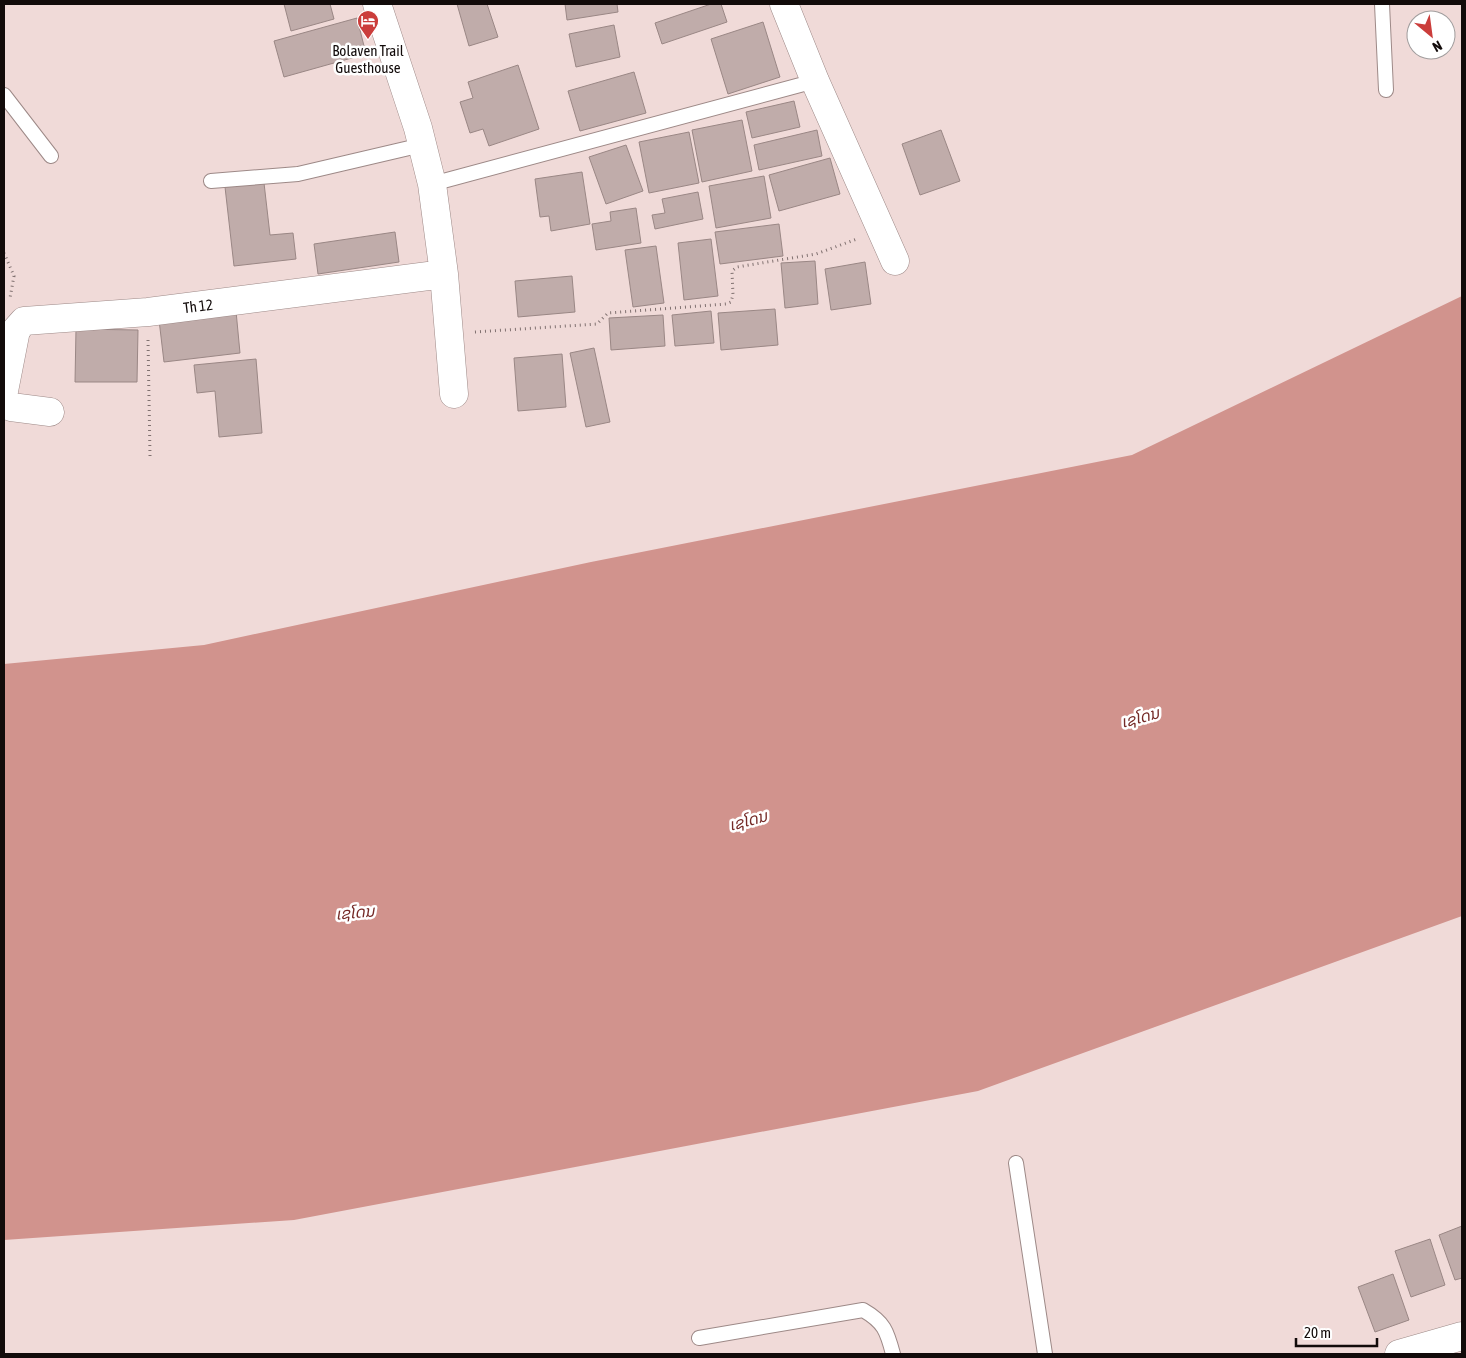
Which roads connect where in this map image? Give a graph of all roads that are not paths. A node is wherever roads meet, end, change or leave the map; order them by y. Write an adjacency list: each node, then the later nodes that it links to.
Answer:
1 (377, 4): 7 (street)
2 (784, 4): 4 (street)
3 (1382, 4): 5 (lane)
4 (815, 81): 10 (lane); 11 (street)
5 (1386, 90)
6 (4, 95): 8 (lane)
7 (422, 145): 9 (lane); 10 (street)
8 (51, 156)
9 (211, 181)
10 (432, 184): 12 (street)
11 (895, 261)
12 (444, 274): 13 (street, Th 12); 14 (street)
13 (4, 391)
14 (454, 394)
15 (4, 403): 16 (street)
16 (50, 412)
17 (1016, 1163): 21 (lane)
18 (1462, 1336): 22 (street)
19 (699, 1338): 20 (lane)
20 (893, 1354)
21 (1045, 1354)
22 (1399, 1354)

